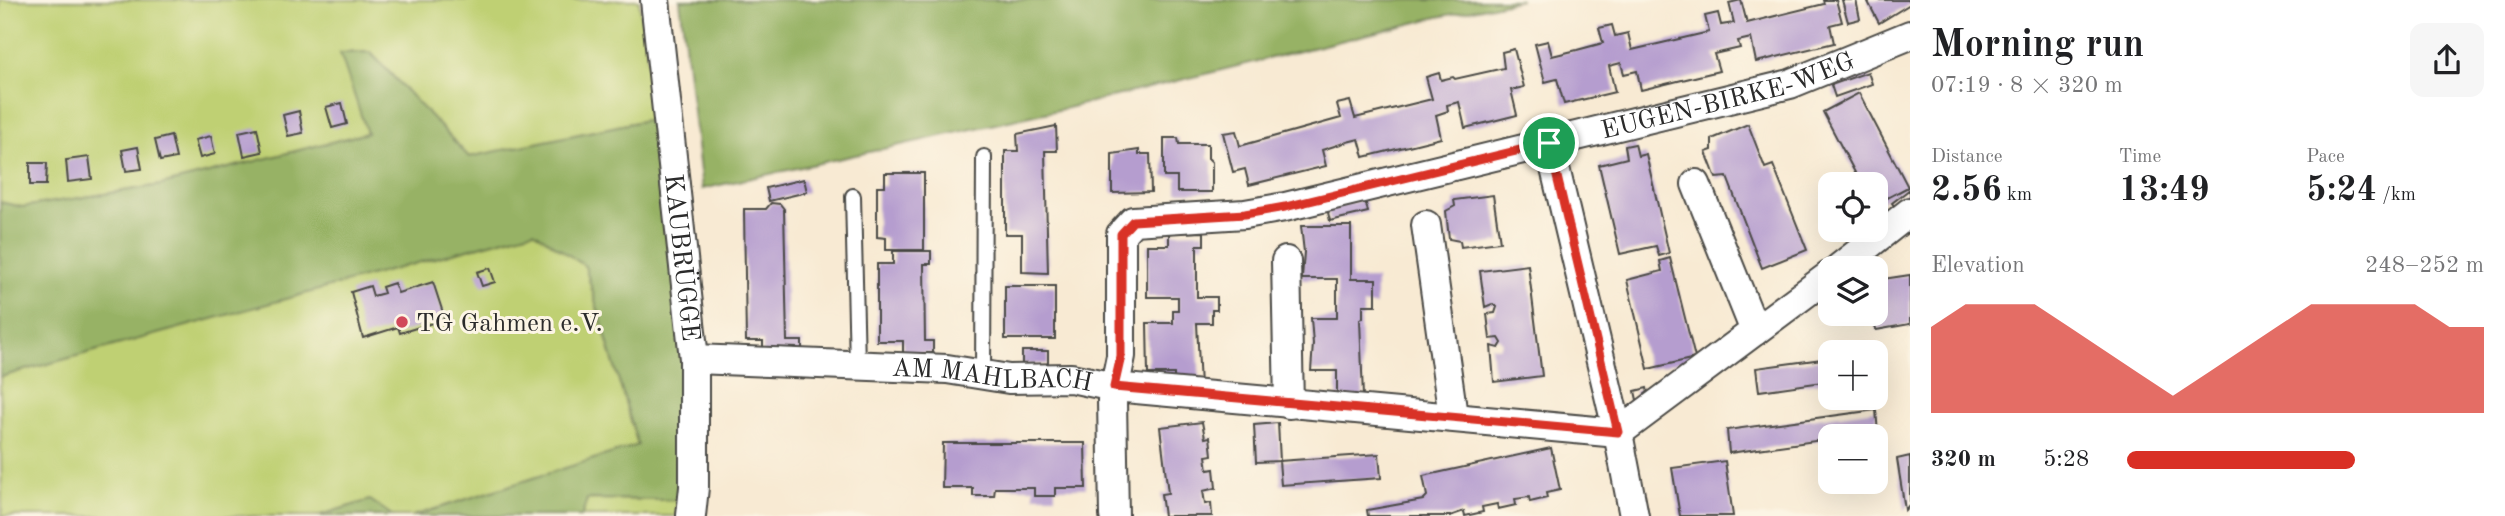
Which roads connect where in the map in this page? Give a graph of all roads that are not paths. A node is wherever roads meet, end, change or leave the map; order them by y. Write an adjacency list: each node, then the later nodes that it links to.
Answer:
1 (655, 0): 13 (street, KAUBRÜGGE)
2 (1910, 35): 3 (street, EUGEN-BIRKE-WEG)
3 (1549, 143): 16 (street, EUGEN-BIRKE-WEG); 19 (street)
4 (984, 157): 15 (lane)
5 (1696, 184): 12 (street)
6 (853, 196): 14 (lane)
7 (1910, 212): 9 (street)
8 (1426, 225): 18 (street)
9 (1854, 256)
10 (1286, 261): 17 (street)
11 (1818, 284): 12 (street)
12 (1755, 331): 19 (street)
13 (694, 359): 14 (street, AM MAHLBACH); 20 (street, KAUBRÜGGE)
14 (857, 365): 15 (street, AM MAHLBACH)
15 (983, 376): 16 (street, AM MAHLBACH)
16 (1114, 387): 17 (street, AM MAHLBACH); 21 (street, EUGEN-BIRKE-WEG)
17 (1289, 404): 18 (street, AM MAHLBACH)
18 (1453, 416): 19 (street, AM MAHLBACH)
19 (1618, 432): 22 (street)
20 (691, 516)
21 (1114, 516)
22 (1634, 516)

